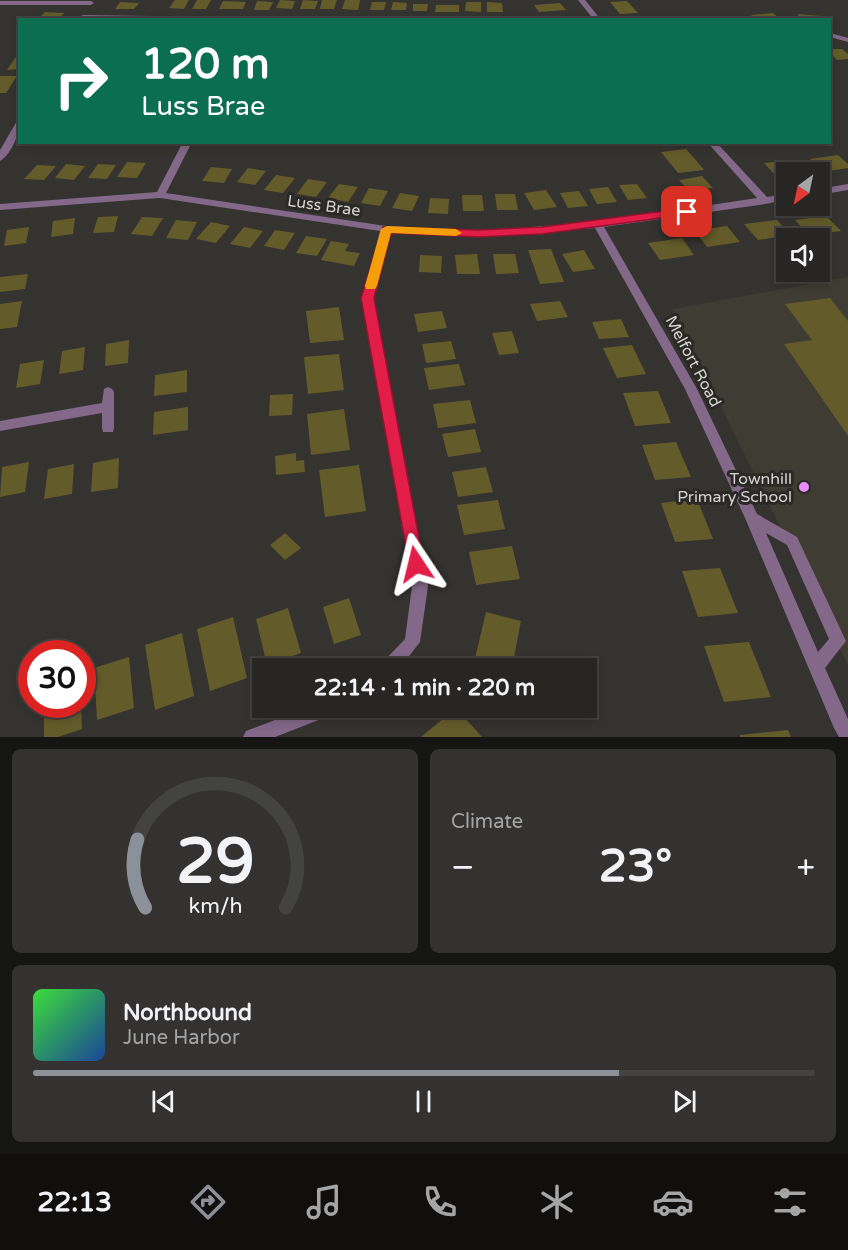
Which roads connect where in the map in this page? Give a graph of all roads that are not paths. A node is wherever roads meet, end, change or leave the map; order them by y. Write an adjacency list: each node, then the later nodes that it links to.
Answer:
1 (581, 0): 5 (street)
2 (92, 2): 3 (street); 4 (street)
3 (0, 3)
4 (83, 18)
5 (597, 18)
6 (831, 35): 7 (street)
7 (848, 40)
8 (18, 126): 11 (street)
9 (187, 144): 14 (street)
10 (713, 144): 16 (street)
11 (0, 158)
12 (848, 187): 13 (street)
13 (830, 190)
14 (160, 195): 17 (street, Luss Brae); 19 (street, Luss Brae)
15 (776, 199): 16 (street, Luss Brae)
16 (765, 201): 18 (street, Luss Brae)
17 (0, 207)
18 (598, 225): 19 (street, Luss Brae); 24 (street, Melfort Road)
19 (387, 229): 25 (street)
20 (108, 392): 21 (street)
21 (108, 407): 22 (street); 23 (street)
22 (0, 426)
23 (108, 428)
24 (752, 518): 26 (street, Melfort Road); 26 (street)
25 (398, 658)
26 (816, 666): 28 (street, Melfort Road)
27 (302, 718): 29 (street)
28 (848, 736)
29 (252, 737)

